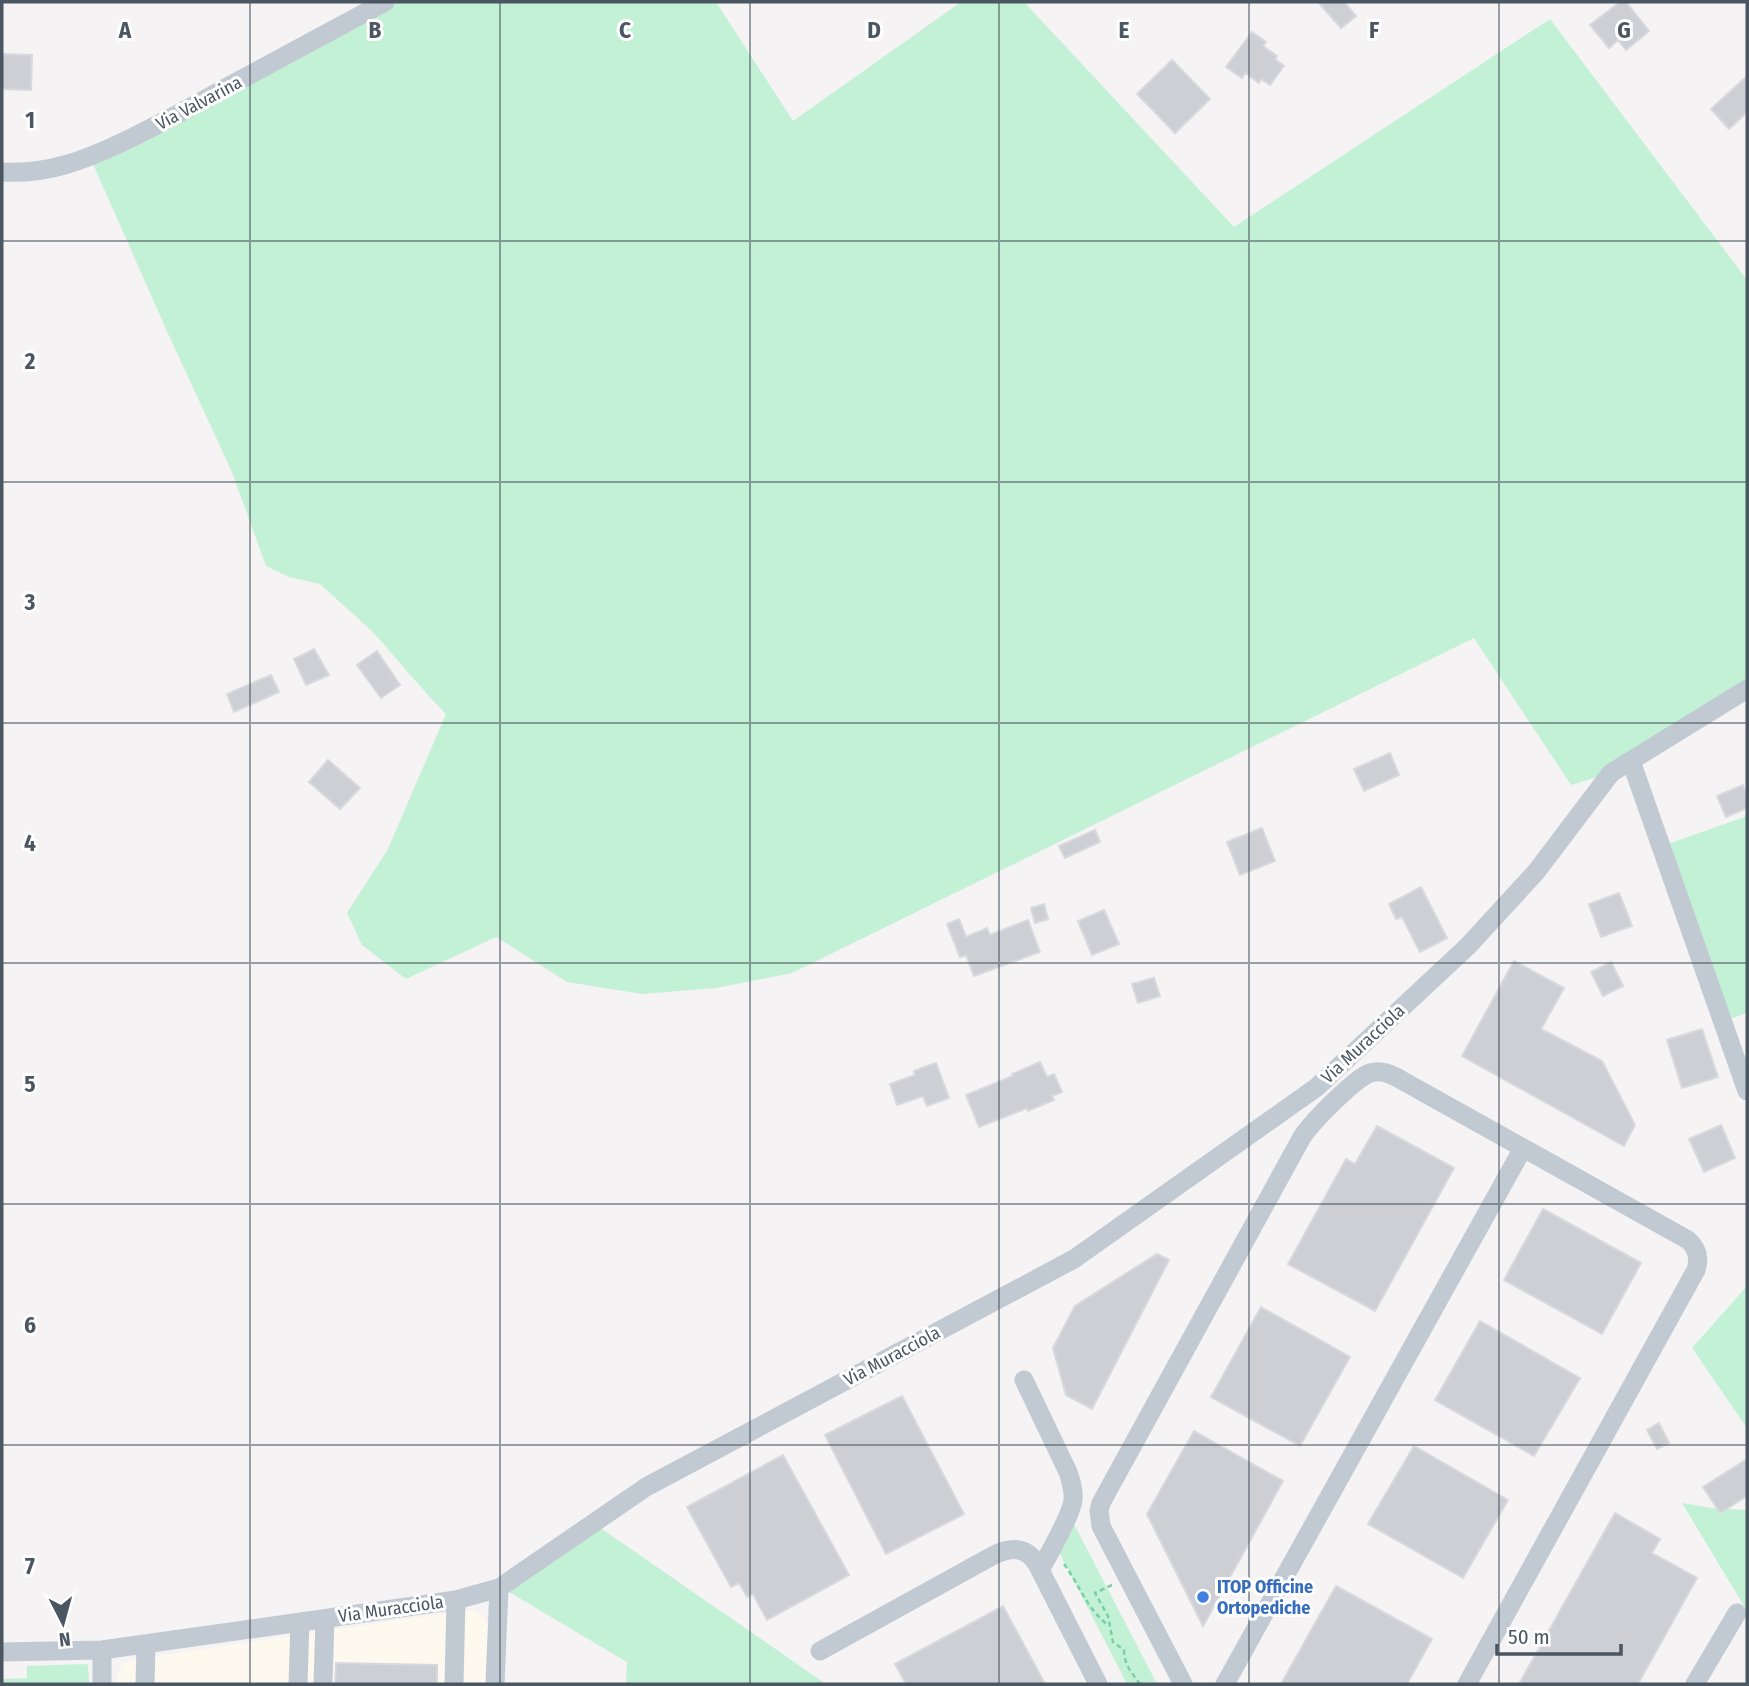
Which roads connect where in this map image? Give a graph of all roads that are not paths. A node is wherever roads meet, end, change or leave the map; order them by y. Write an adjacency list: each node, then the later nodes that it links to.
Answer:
1 (385, 2): 2 (street, Via Valvarina)
2 (2, 172)
3 (1747, 689): 4 (street, Via Muracciola)
4 (1631, 761): 5 (street); 9 (street, Via Muracciola)
5 (1747, 1091)
6 (1523, 1148): 25 (street); 26 (street); 27 (street)
7 (1024, 1380): 8 (street)
8 (1041, 1570): 16 (street); 24 (street)
9 (499, 1588): 10 (street, Via Muracciola); 23 (street)
10 (456, 1600): 12 (street, Via Muracciola); 22 (street)
11 (1737, 1613): 28 (street)
12 (325, 1619): 13 (street, Via Muracciola); 21 (street)
13 (300, 1622): 14 (street, Via Muracciola); 20 (street)
14 (146, 1644): 15 (street, Via Muracciola); 19 (street)
15 (103, 1650): 17 (street, Via Muracciola); 18 (street)
16 (820, 1651)
17 (2, 1652)
18 (102, 1684)
19 (145, 1684)
20 (298, 1684)
21 (323, 1684)
22 (454, 1684)
23 (495, 1684)
24 (1098, 1684)
25 (1183, 1684)
26 (1225, 1684)
27 (1466, 1684)
28 (1695, 1684)

